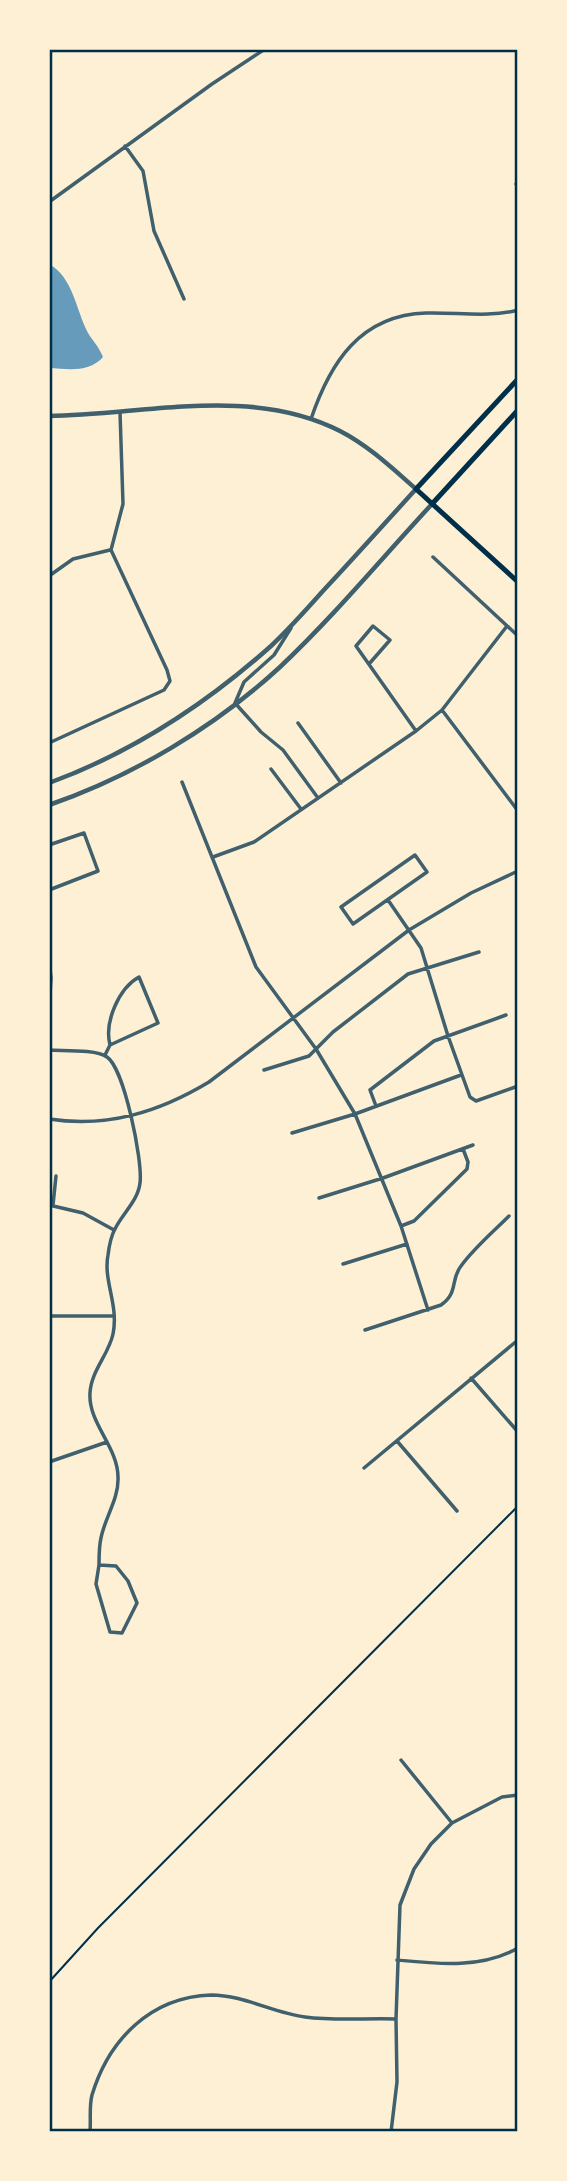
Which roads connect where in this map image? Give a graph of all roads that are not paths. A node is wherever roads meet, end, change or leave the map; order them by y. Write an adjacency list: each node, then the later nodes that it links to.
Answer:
1 (265, 49): 2 (street)
2 (125, 146): 3 (street); 4 (street)
3 (49, 202)
4 (184, 299)
5 (518, 310): 10 (street)
6 (518, 379): 11 (main road)
7 (518, 410): 12 (main road)
8 (120, 412): 9 (street); 10 (street); 13 (street)
9 (49, 416)
10 (311, 419): 11 (street)
11 (416, 489): 12 (main road); 17 (street)
12 (432, 504): 16 (main road); 21 (street)
13 (111, 550): 15 (street); 25 (street)
14 (433, 557): 18 (street)
15 (49, 576)
16 (518, 582)
17 (294, 623): 21 (street); 28 (street)
18 (507, 626): 19 (street); 22 (street)
19 (518, 636)
20 (369, 664): 20 (street); 24 (street)
21 (235, 703): 30 (street); 31 (street)
22 (442, 710): 24 (street); 33 (street)
23 (298, 723): 29 (street)
24 (416, 731): 29 (street)
25 (49, 743)
26 (271, 769): 32 (street)
27 (182, 782): 35 (street)
28 (49, 783)
29 (341, 783): 30 (street)
30 (318, 798): 32 (street)
31 (49, 805)
32 (301, 809): 35 (street)
33 (518, 811)
34 (49, 845): 37 (street)
35 (213, 857): 45 (street)
36 (518, 871): 39 (street)
37 (49, 890)
38 (387, 900): 38 (street); 39 (street)
39 (410, 930): 42 (street); 45 (street)
40 (479, 952): 42 (street)
41 (49, 960): 43 (street)
42 (426, 969): 46 (street); 48 (street)
43 (49, 1011)
44 (506, 1015): 46 (street)
45 (293, 1017): 48 (street); 56 (street)
46 (448, 1036): 52 (street); 54 (street)
47 (110, 1045): 47 (street); 50 (street)
48 (316, 1049): 51 (street); 55 (street)
49 (49, 1050): 50 (street)
50 (105, 1055): 56 (street)
51 (264, 1070)
52 (461, 1075): 53 (street); 54 (street)
53 (518, 1086)
54 (376, 1106): 55 (street)
55 (355, 1114): 58 (street); 62 (street)
56 (131, 1116): 57 (street); 67 (street)
57 (49, 1119)
58 (292, 1133)
59 (473, 1145): 60 (street)
60 (463, 1149): 62 (street); 66 (street)
61 (56, 1176): 64 (street)
62 (383, 1178): 63 (street); 66 (street)
63 (319, 1198)
64 (51, 1205): 67 (street)
65 (509, 1216): 70 (street)
66 (401, 1226): 68 (street)
67 (114, 1230): 71 (street)
68 (407, 1244): 69 (street); 70 (street)
69 (343, 1264)
70 (428, 1310): 73 (street)
71 (114, 1316): 72 (street); 78 (street)
72 (49, 1317)
73 (365, 1330)
74 (518, 1340): 75 (street)
75 (471, 1378): 76 (street); 77 (street)
76 (518, 1432)
77 (397, 1441): 80 (street); 81 (street)
78 (107, 1442): 79 (street); 82 (street)
79 (49, 1462)
80 (364, 1468)
81 (457, 1511)
82 (99, 1565): 82 (street)
83 (401, 1760): 85 (street)
84 (518, 1795): 85 (street)
85 (452, 1824): 87 (street)
86 (518, 1948): 87 (street)
87 (397, 1960): 88 (street)
88 (396, 2019): 89 (street); 90 (street)
89 (90, 2132)
90 (391, 2132)

